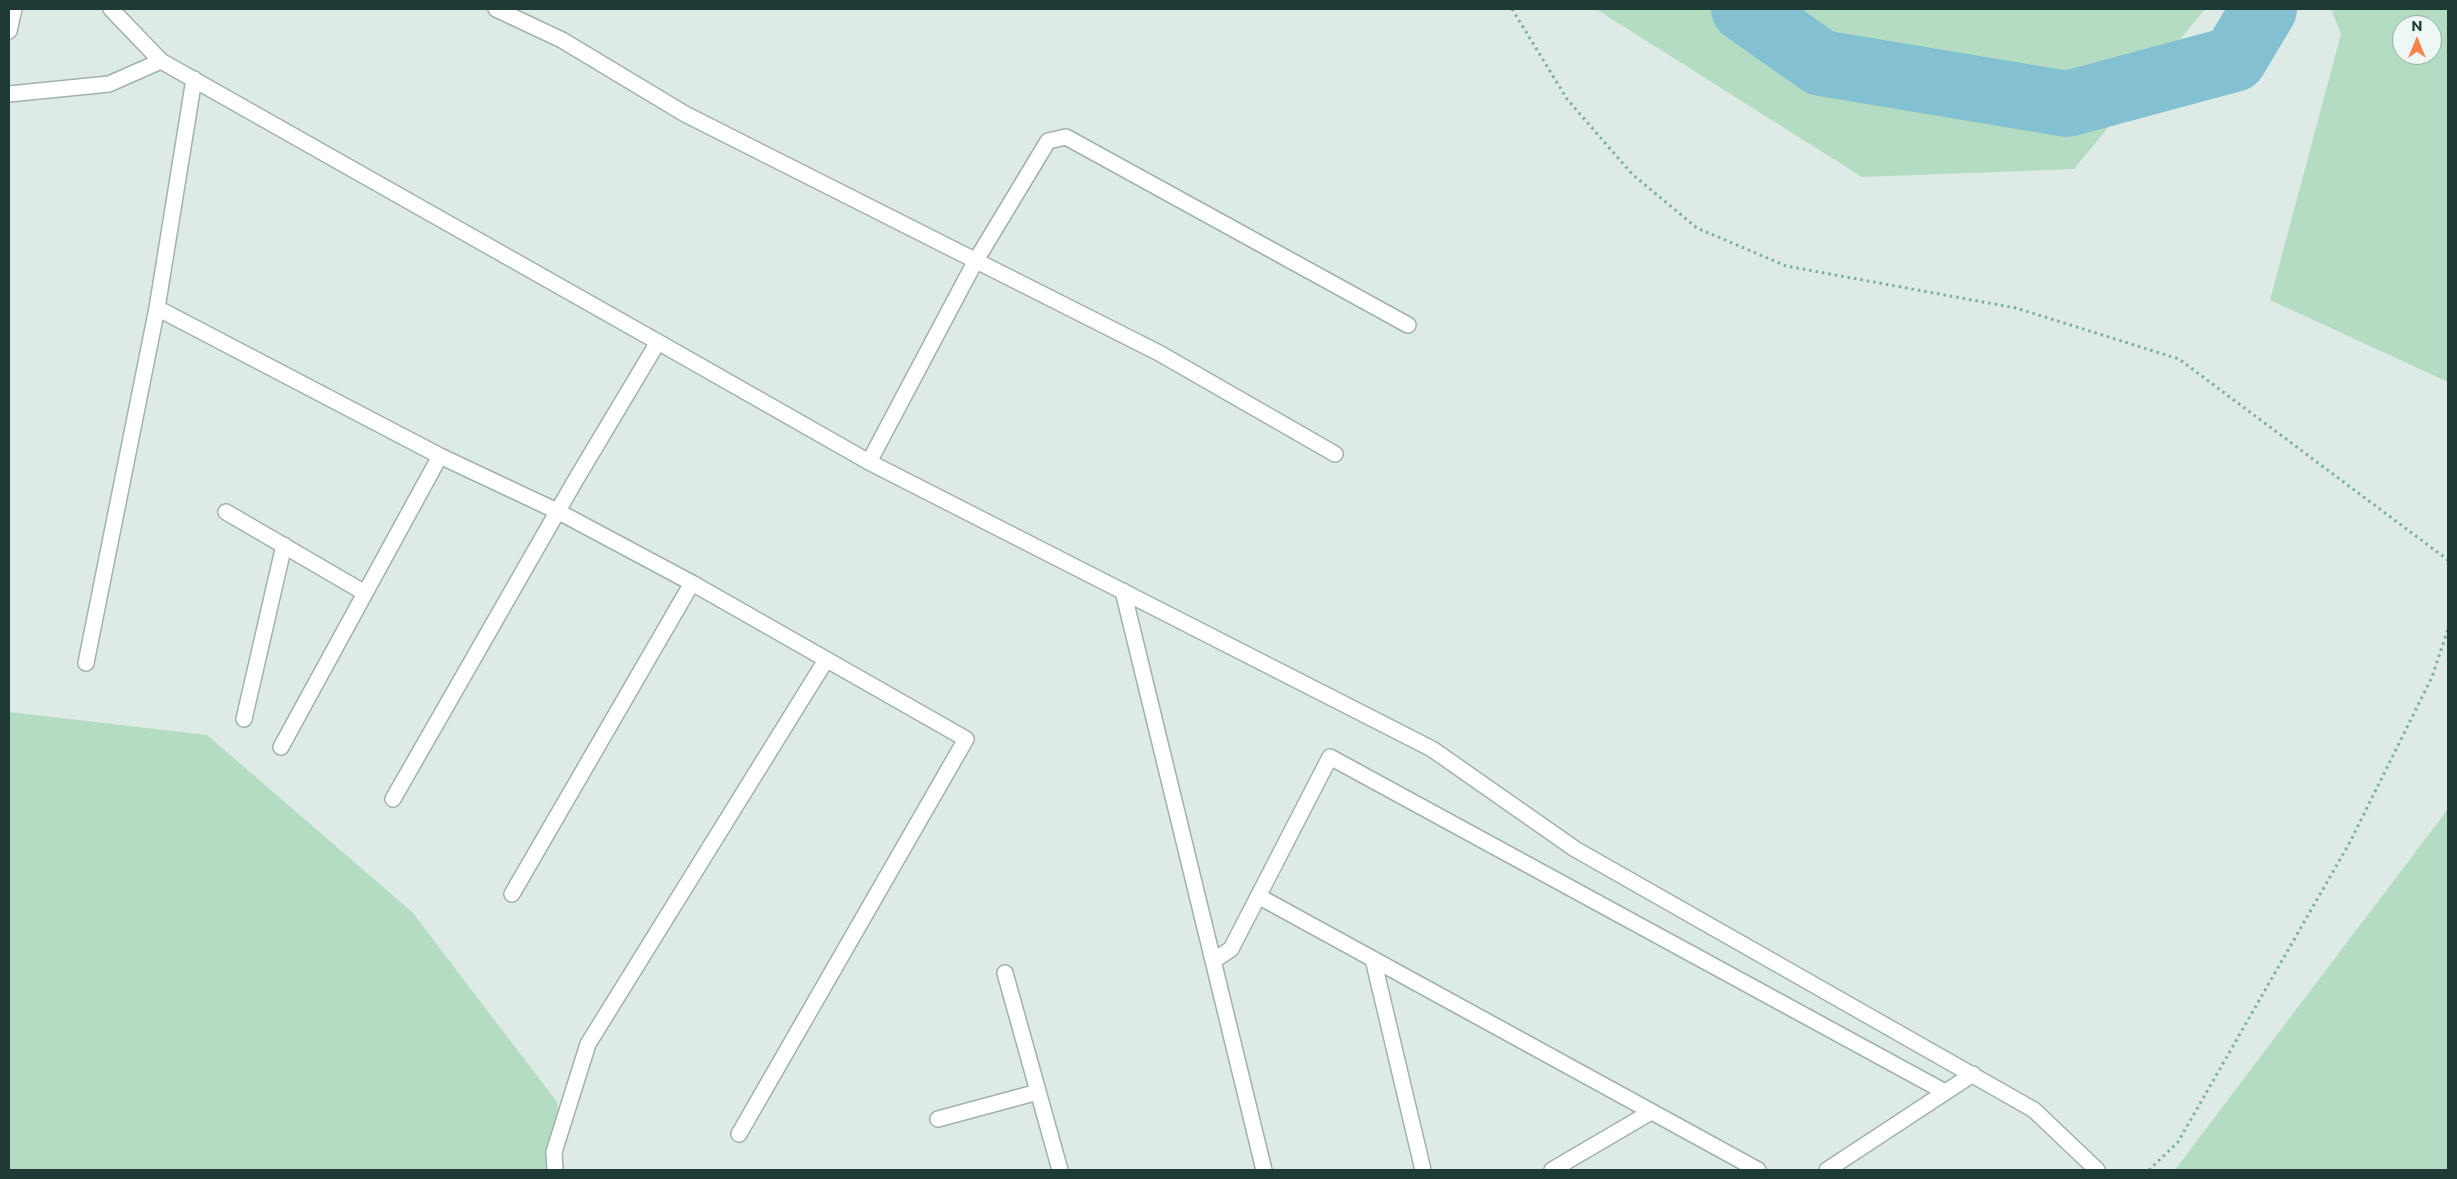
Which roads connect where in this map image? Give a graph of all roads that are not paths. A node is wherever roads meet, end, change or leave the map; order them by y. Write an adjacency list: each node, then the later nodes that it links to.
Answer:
1 (14, 9): 4 (street)
2 (111, 9): 5 (street)
3 (496, 9): 8 (street)
4 (9, 31)
5 (161, 61): 6 (street); 7 (street)
6 (194, 80): 9 (street); 11 (street)
7 (9, 94)
8 (975, 262): 10 (street); 12 (street); 14 (street)
9 (157, 308): 13 (street); 22 (street)
10 (1408, 326)
11 (658, 342): 14 (street); 16 (street)
12 (1335, 454)
13 (440, 456): 16 (street); 20 (street)
14 (869, 462): 19 (street)
15 (226, 512): 17 (street)
16 (559, 512): 18 (street); 25 (street)
17 (284, 545): 20 (street); 23 (street)
18 (692, 583): 21 (street); 26 (street)
19 (1123, 591): 29 (street); 31 (street)
20 (365, 593): 24 (street)
21 (826, 660): 36 (street); 37 (street)
22 (86, 663)
23 (244, 718)
24 (280, 747)
25 (392, 799)
26 (512, 894)
27 (1258, 896): 28 (street); 29 (street); 33 (street)
28 (1373, 959): 34 (street); 40 (street)
29 (1213, 962): 39 (street)
30 (1005, 973): 32 (street)
31 (1973, 1074): 33 (street); 44 (street)
32 (1038, 1092): 35 (street); 38 (street)
33 (1945, 1092): 43 (street)
34 (1651, 1112): 41 (street); 42 (street)
35 (938, 1119)
36 (739, 1134)
37 (555, 1170)
38 (1060, 1170)
39 (1264, 1170)
40 (1423, 1170)
41 (1552, 1170)
42 (1758, 1170)
43 (1827, 1170)
44 (2097, 1170)

